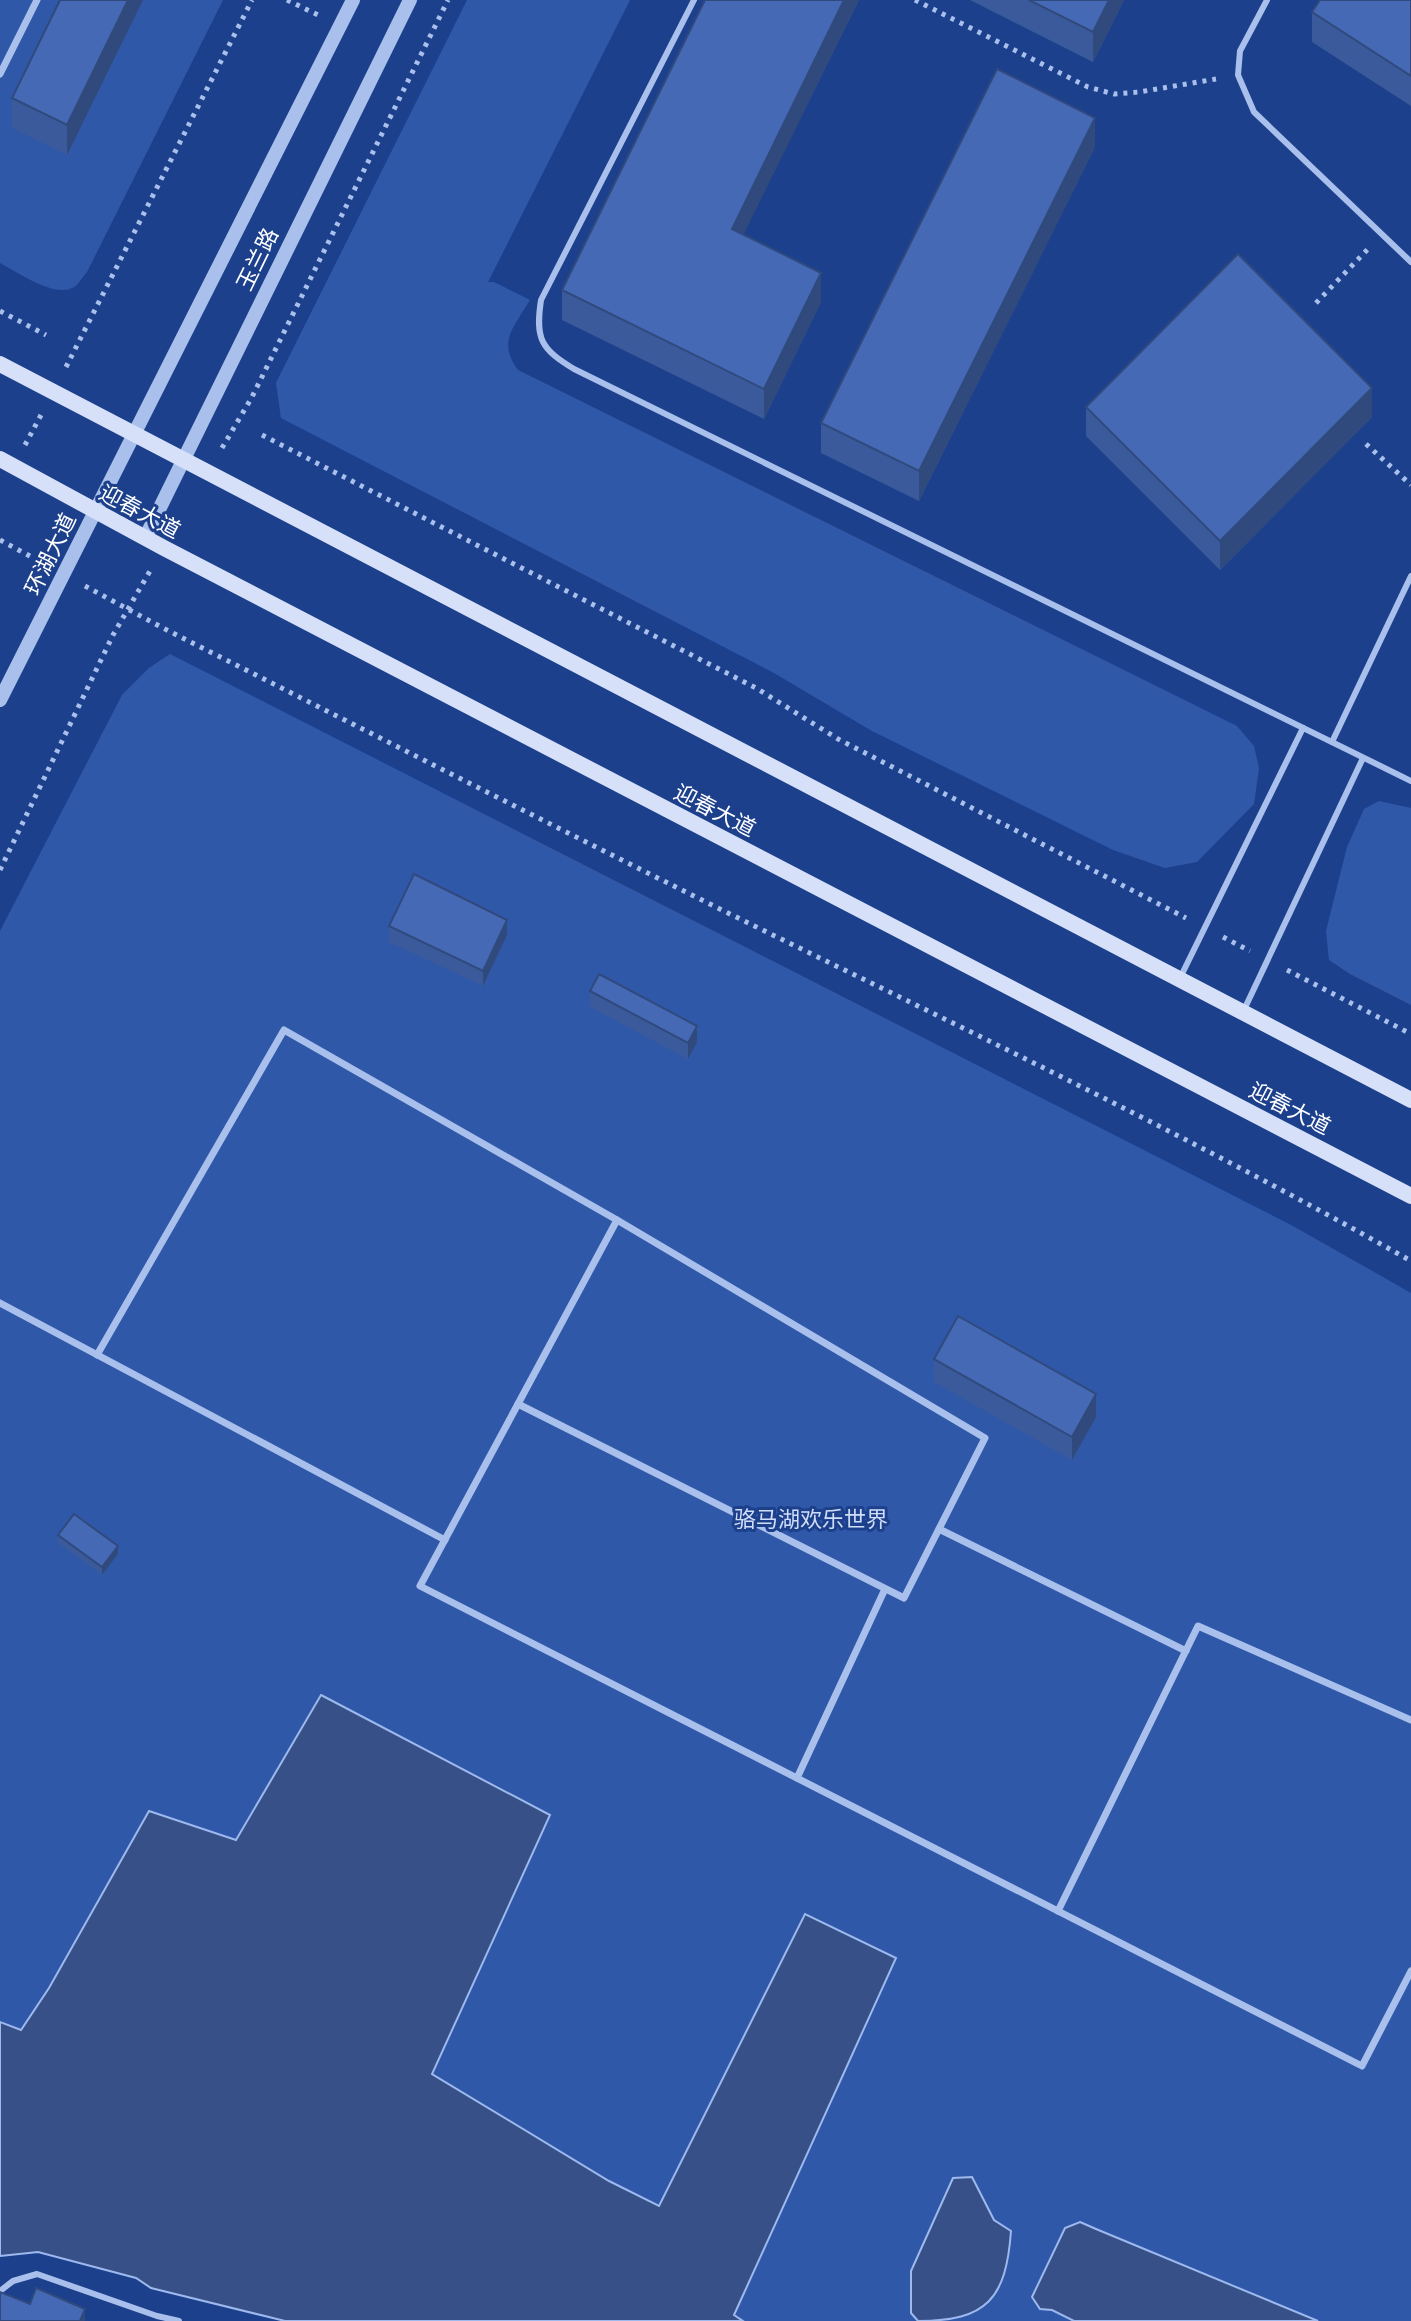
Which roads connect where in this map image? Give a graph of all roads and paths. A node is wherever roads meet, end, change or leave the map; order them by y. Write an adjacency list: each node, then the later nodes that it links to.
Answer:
1 (37, 0): 9 (street)
2 (252, 0): 17 (path)
3 (353, 0): 18 (street, 玉兰路)
4 (410, 0): 21 (street, 玉兰路)
5 (448, 0): 23 (path)
6 (694, 0): 33 (lane)
7 (915, 0): 10 (path)
8 (1267, 0): 10 (lane)
9 (0, 74)
10 (1238, 75): 11 (lane)
11 (1382, 235): 12 (lane); 13 (path)
12 (1411, 262)
13 (1316, 303)
14 (0, 311): 15 (path)
15 (46, 335)
16 (0, 364): 17 (main road)
17 (54, 391): 18 (main road); 22 (path)
18 (133, 434): 21 (main road); 25 (street, 玉兰路)
19 (262, 435): 38 (path)
20 (1366, 444): 24 (path)
21 (184, 460): 23 (main road); 26 (street, 玉兰路)
22 (7, 462): 25 (main road, 迎春大道)
23 (208, 472): 40 (main road)
24 (1411, 485)
25 (95, 512): 26 (main road, 迎春大道); 29 (street, 环湖大道)
26 (145, 538): 28 (main road, 迎春大道)
27 (0, 540): 29 (path)
28 (164, 548): 31 (path); 44 (main road, 迎春大道)
29 (64, 575): 31 (path); 32 (street, 环湖大道)
30 (1411, 576): 34 (lane)
31 (128, 609): 37 (path); 46 (path)
32 (0, 700)
33 (1303, 728): 34 (lane); 38 (lane)
34 (1332, 742): 35 (lane)
35 (1363, 758): 36 (lane); 39 (lane)
36 (1411, 781)
37 (0, 870)
38 (1205, 927): 39 (path); 40 (lane)
39 (1268, 960): 41 (lane); 42 (path)
40 (1179, 979): 41 (main road)
41 (1243, 1012): 43 (main road)
42 (1411, 1034)
43 (1411, 1100)
44 (1411, 1196)
45 (617, 1220): 48 (street); 49 (street); 50 (street)
46 (1411, 1261)
47 (0, 1303): 48 (street)
48 (97, 1355): 51 (street)
49 (518, 1404): 51 (street); 52 (street)
50 (939, 1529): 52 (street); 53 (street)
51 (445, 1540): 55 (street)
52 (885, 1589): 55 (street)
53 (1186, 1651): 54 (street); 56 (street)
54 (1411, 1720)
55 (797, 1778): 56 (street)
56 (1058, 1911): 57 (street)
57 (1411, 1971)
58 (0, 2291): 59 (lane)
59 (179, 2321)

